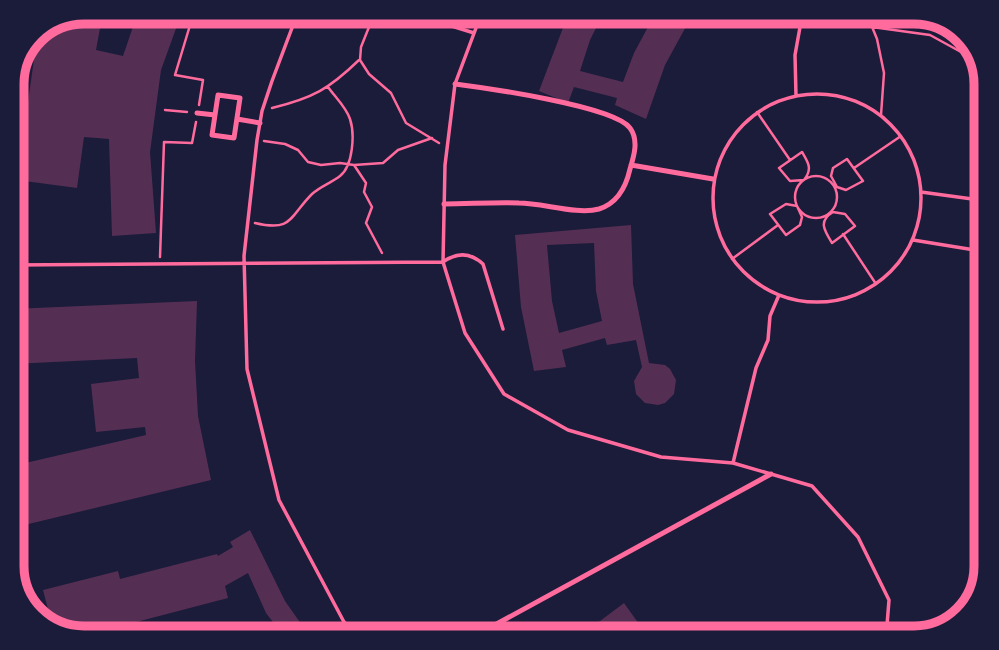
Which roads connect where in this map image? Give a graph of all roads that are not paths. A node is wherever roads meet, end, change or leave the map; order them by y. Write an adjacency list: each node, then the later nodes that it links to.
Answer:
1 (799, 24): 7 (lane)
2 (293, 25): 11 (lane)
3 (447, 25): 5 (lane)
4 (477, 25): 5 (lane)
5 (474, 33): 6 (lane)
6 (455, 84): 12 (street); 16 (lane)
7 (796, 96): 13 (lane); 14 (lane)
8 (197, 113): 9 (street)
9 (215, 116): 10 (street); 10 (street)
10 (237, 119): 11 (street)
11 (260, 123): 19 (lane)
12 (631, 165): 13 (street); 16 (street)
13 (713, 179): 22 (lane)
14 (921, 192): 15 (lane); 17 (lane)
15 (974, 199)
16 (444, 204): 20 (lane)
17 (913, 240): 18 (lane); 22 (lane)
18 (974, 250)
19 (244, 262): 20 (lane); 21 (lane); 26 (lane)
20 (443, 262): 23 (lane); 24 (lane)
21 (25, 265)
22 (779, 295): 24 (lane)
23 (503, 329)
24 (733, 463): 25 (lane)
25 (771, 474): 27 (street); 28 (lane)
26 (348, 626)
27 (493, 626)
28 (887, 626)

